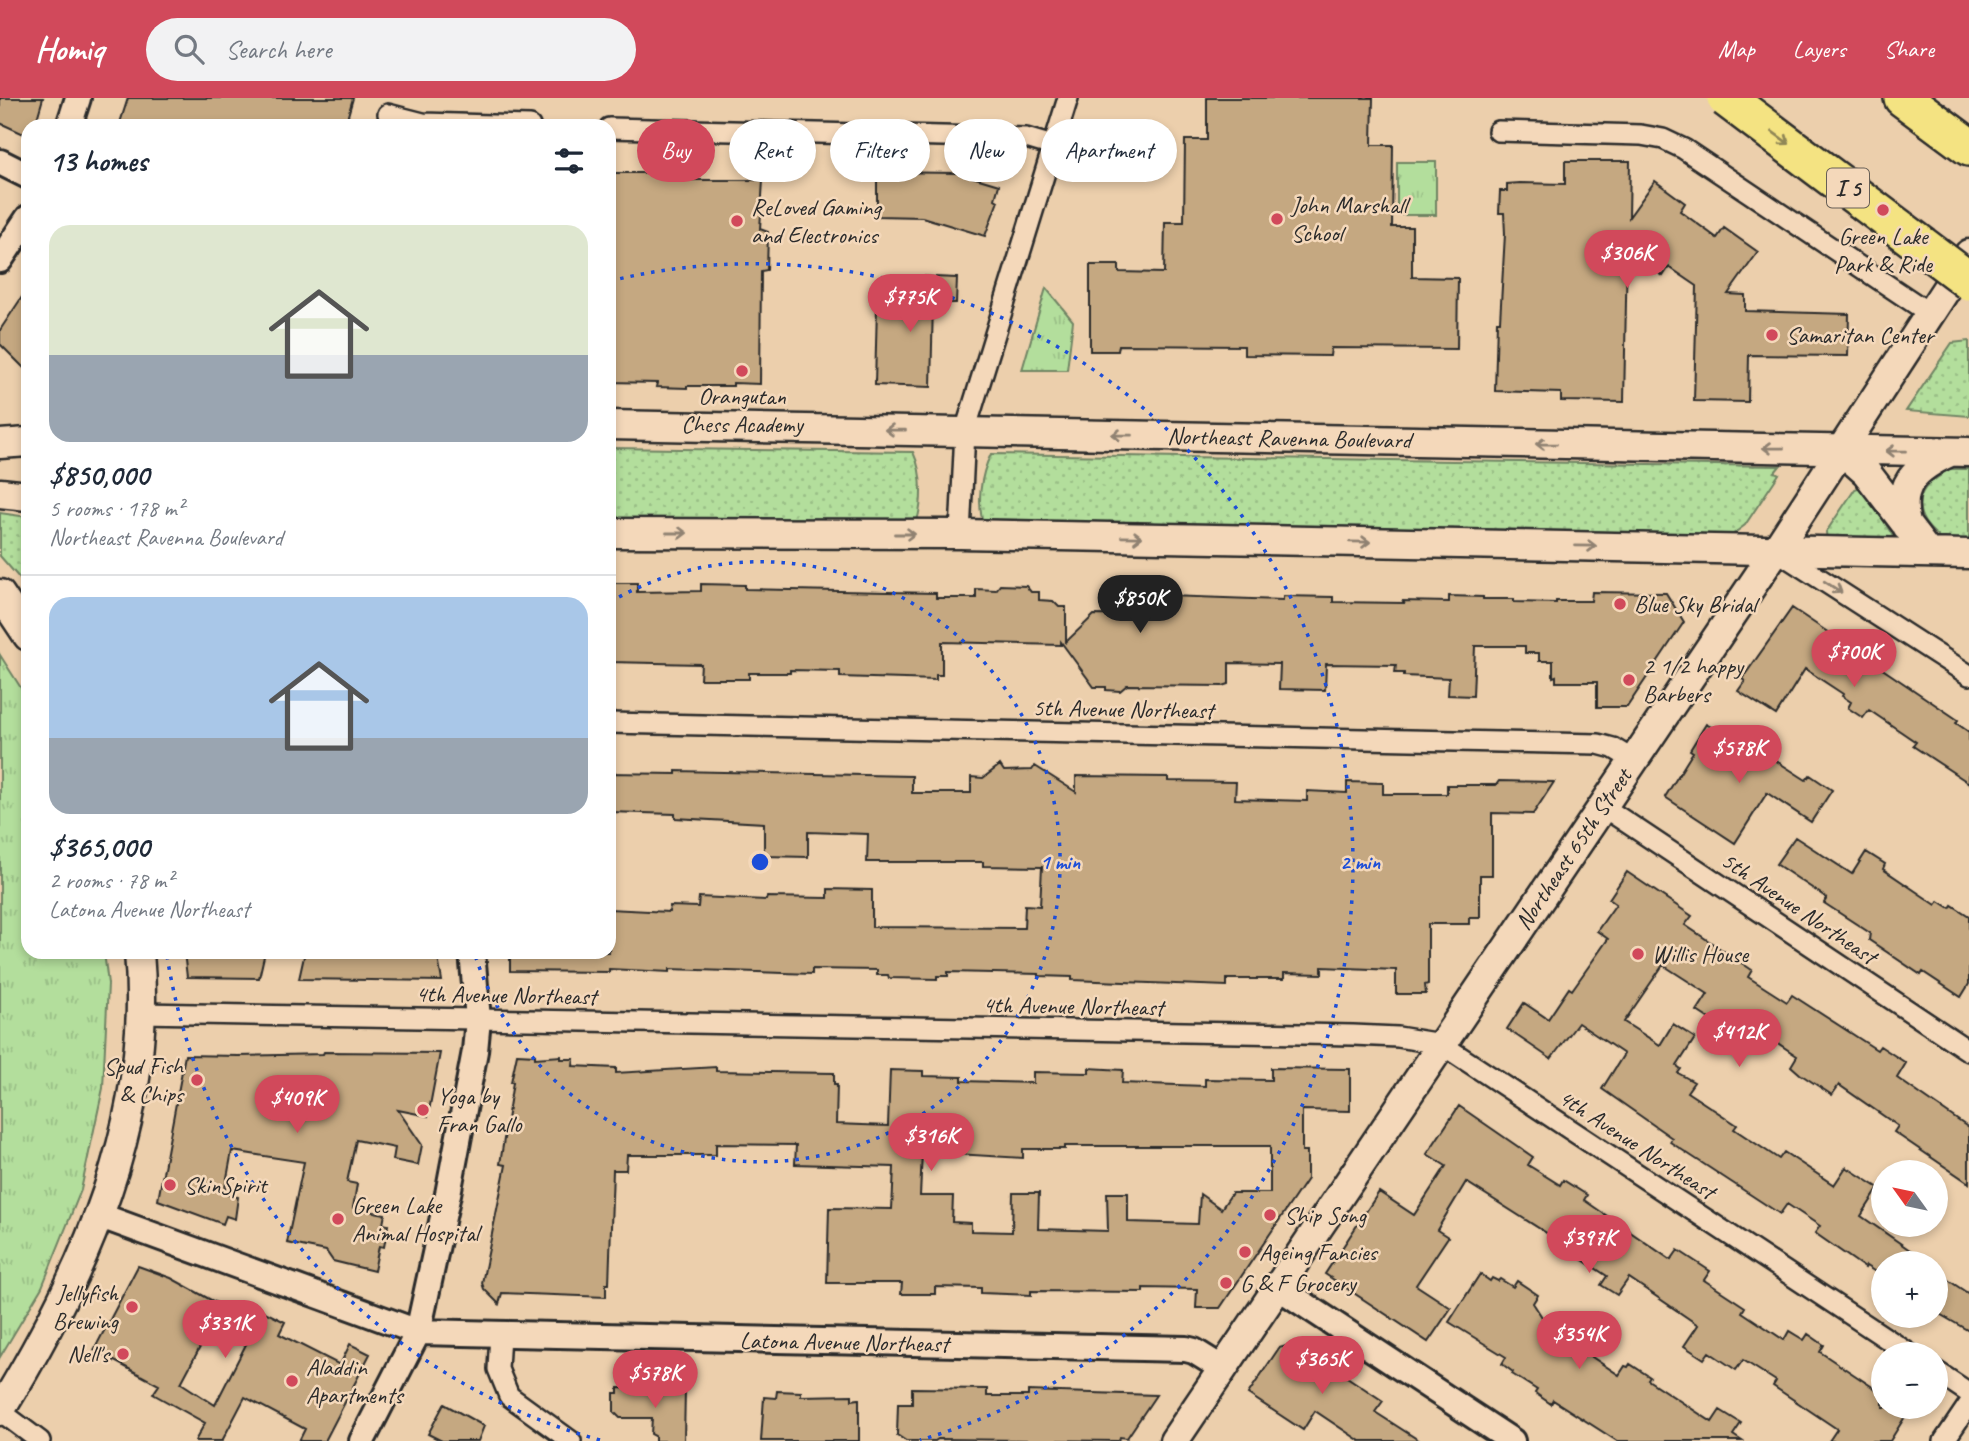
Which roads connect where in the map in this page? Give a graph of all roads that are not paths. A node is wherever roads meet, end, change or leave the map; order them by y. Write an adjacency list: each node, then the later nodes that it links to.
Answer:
1 (78, 98): 6 (street)
2 (1068, 98): 8 (street)
3 (1726, 98): 19 (highway, I 5, one-way to 19, bridge)
4 (1903, 98): 12 (highway)
5 (389, 113): 7 (street)
6 (71, 119)
7 (409, 119)
8 (1061, 119)
9 (616, 128): 11 (street)
10 (1498, 131): 20 (street)
11 (1041, 142)
12 (1969, 147)
13 (0, 162): 14 (street)
14 (21, 172)
15 (1042, 182): 22 (street)
16 (21, 228): 18 (street)
17 (1969, 254): 20 (main road, Northeast 65th Street)
18 (0, 260)
19 (1969, 281)
20 (1929, 313): 25 (main road, Northeast 65th Street)
21 (616, 425): 22 (main road, Northeast Ravenna Boulevard, one-way to 21)
22 (965, 431): 25 (main road, Northeast Ravenna Boulevard, one-way to 22); 31 (street)
23 (21, 442): 24 (main road)
24 (0, 444)
25 (1841, 450): 26 (main road, Northeast Ravenna Boulevard, one-way to 25); 29 (main road); 32 (main road, Northeast 65th Street)
26 (1960, 452): 29 (main road)
27 (0, 493): 28 (main road)
28 (21, 495)
29 (1907, 527): 33 (main road)
30 (616, 533): 31 (main road, one-way to 31)
31 (960, 534): 32 (main road, one-way to 32)
32 (1776, 550): 33 (main road); 37 (street, one-way to 37); 39 (main road, Northeast 65th Street)
33 (1928, 554): 34 (main road)
34 (1969, 554)
35 (4, 599): 36 (main road)
36 (21, 625)
37 (1969, 675)
38 (616, 723): 39 (street, 5th Avenue Northeast)
39 (1633, 760): 40 (main road, Northeast 65th Street)
40 (1602, 806): 45 (main road, Northeast 65th Street); 46 (street, 5th Avenue Northeast)
41 (139, 959): 43 (main road)
42 (473, 959): 44 (street)
43 (141, 1013): 44 (street, 4th Avenue Northeast); 47 (main road)
44 (478, 1019): 45 (street, 4th Avenue Northeast); 49 (street)
45 (1441, 1044): 48 (main road, Northeast 65th Street); 51 (street, 4th Avenue Northeast)
46 (1969, 1051)
47 (101, 1216): 49 (street, Latona Avenue Northeast); 56 (main road)
48 (1278, 1287): 52 (main road, Northeast 65th Street); 61 (street)
49 (418, 1332): 50 (street, Latona Avenue Northeast); 58 (street)
50 (500, 1334): 52 (street, Latona Avenue Northeast); 59 (street)
51 (1892, 1342)
52 (1223, 1369): 60 (main road, Northeast 65th Street)
53 (1948, 1379): 54 (street)
54 (1969, 1393)
55 (1969, 1404): 62 (street)
56 (0, 1411): 57 (street)
57 (40, 1441)
58 (362, 1441)
59 (571, 1441)
60 (1174, 1441)
61 (1512, 1441)
62 (1944, 1441)

